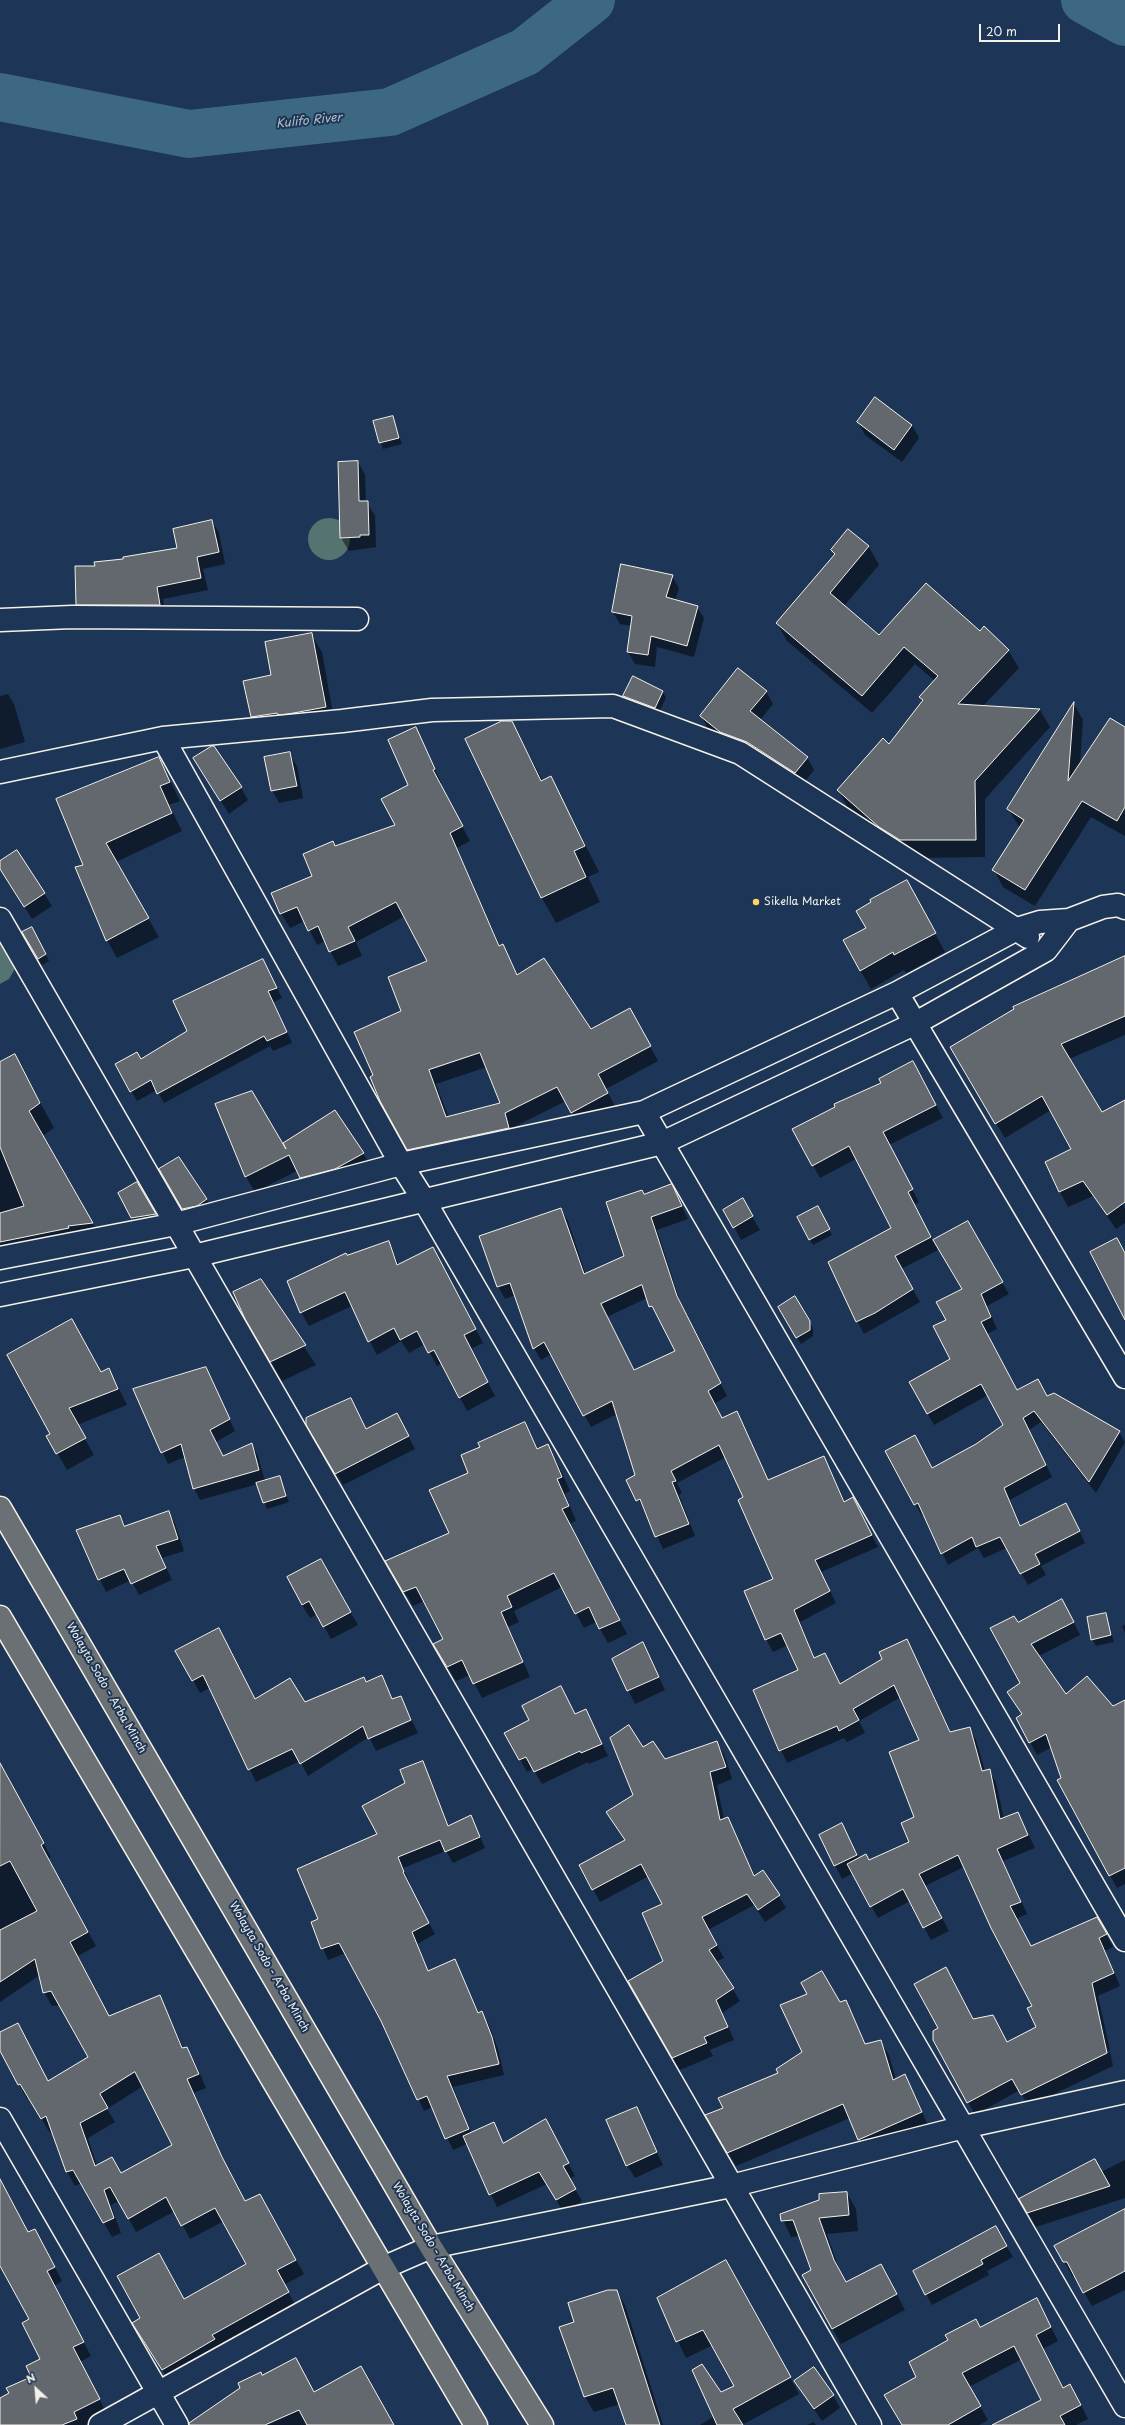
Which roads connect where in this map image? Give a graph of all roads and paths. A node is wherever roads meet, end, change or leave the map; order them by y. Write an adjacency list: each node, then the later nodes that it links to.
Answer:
1 (357, 619): 2 (street)
2 (0, 620)
3 (163, 738): 4 (street); 8 (street); 14 (street)
4 (0, 772)
5 (1125, 908): 7 (street)
6 (0, 919): 16 (street)
7 (1069, 920): 8 (street); 9 (street)
8 (1017, 929): 9 (street); 10 (street)
9 (1046, 950): 11 (street)
10 (897, 993): 11 (street); 12 (street)
11 (916, 1023): 13 (street); 20 (street)
12 (644, 1112): 13 (street); 14 (street)
13 (662, 1143): 15 (street); 23 (street)
14 (401, 1164): 15 (street); 16 (street)
15 (425, 1202): 17 (street); 26 (street)
16 (176, 1224): 17 (street); 18 (street)
17 (194, 1256): 19 (street); 27 (street)
18 (0, 1258)
19 (0, 1295)
20 (1125, 1377)
21 (0, 1508): 28 (highway, Wolayta Sodo - Arba Minch)
22 (0, 1617): 29 (highway)
23 (1125, 1940)
24 (1125, 2092): 26 (street)
25 (0, 2119): 30 (street)
26 (964, 2127): 27 (street); 31 (street)
27 (731, 2186): 28 (street); 36 (street)
28 (432, 2247): 29 (street); 35 (highway, Wolayta Sodo - Arba Minch)
29 (385, 2267): 30 (street); 34 (highway)
30 (159, 2393): 32 (street); 33 (street)
31 (1125, 2406)
32 (100, 2425)
33 (177, 2425)
34 (476, 2425)
35 (542, 2425)
36 (870, 2425)

